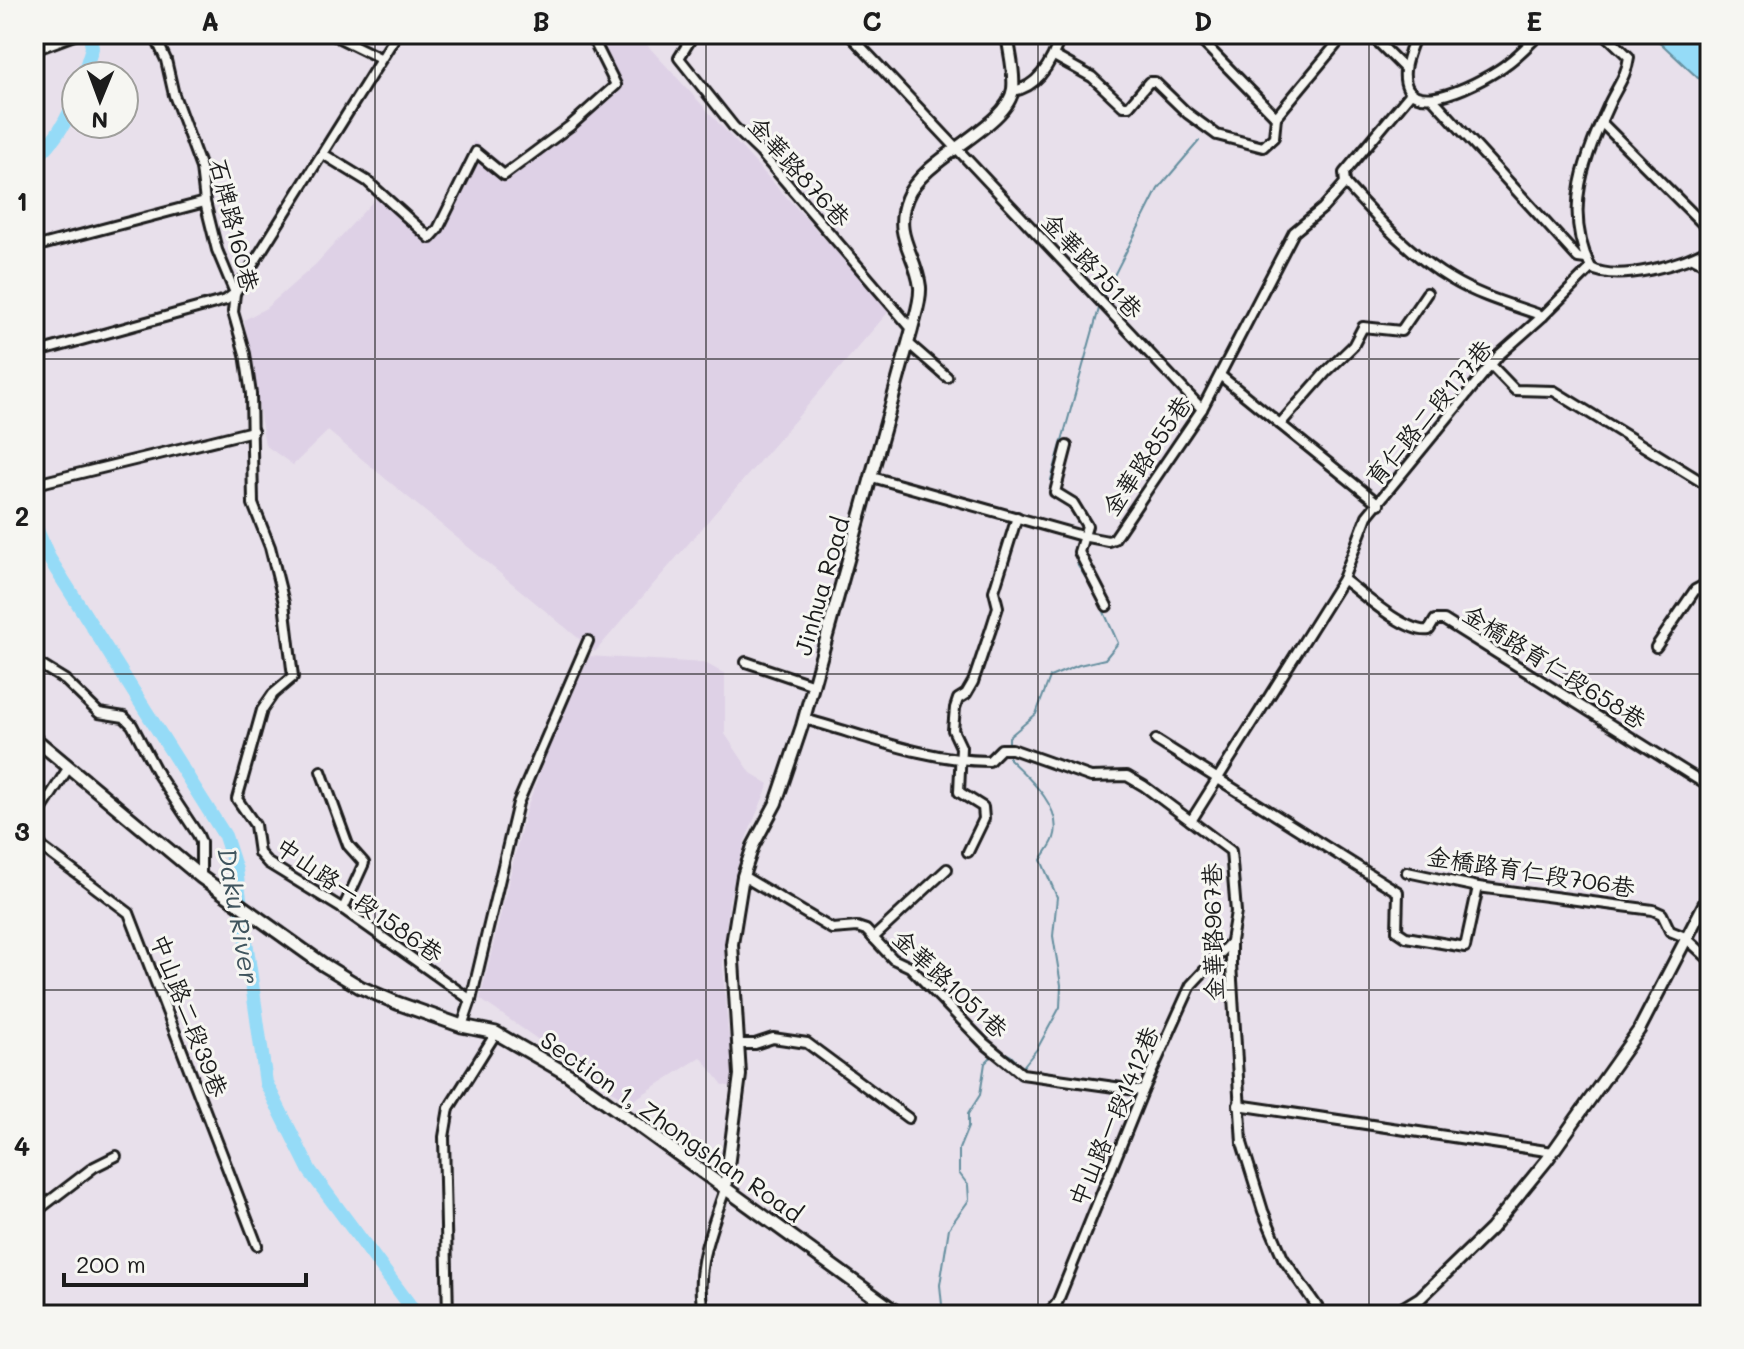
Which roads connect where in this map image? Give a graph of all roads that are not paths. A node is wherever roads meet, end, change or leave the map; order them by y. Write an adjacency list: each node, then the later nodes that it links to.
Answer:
1 (74, 34): 16 (street)
2 (154, 34): 29 (street, 石牌路160巷)
3 (331, 34): 19 (street)
4 (397, 34): 19 (street)
5 (694, 34): 40 (street, 金華路876巷)
6 (849, 34): 26 (street, 金華路751巷)
7 (1007, 34): 21 (street)
8 (1061, 34): 18 (street)
9 (1195, 34): 24 (street)
10 (1345, 34): 24 (street)
11 (1370, 34): 20 (street)
12 (1416, 34): 20 (street)
13 (1540, 34): 23 (street)
14 (1605, 34): 25 (street)
15 (592, 37): 27 (street)
16 (56, 38): 17 (street)
17 (34, 49)
18 (1054, 56): 21 (street); 24 (street)
19 (380, 58): 27 (street)
20 (1405, 69): 22 (street)
21 (1013, 91): 26 (street, Jinhua Road)
22 (1411, 93): 23 (street); 28 (street, 金華路855巷)
23 (1433, 99): 34 (street)
24 (1276, 117)
25 (1601, 122): 30 (street); 34 (street)
26 (956, 148): 40 (street, Jinhua Road); 46 (street, 金華路751巷)
27 (323, 154): 37 (street)
28 (1345, 183): 39 (street); 44 (street, 金華路855巷)
29 (205, 202): 31 (street); 37 (street, 石牌路160巷)
30 (1710, 231)
31 (34, 247)
32 (1710, 248): 33 (street)
33 (1693, 258): 35 (street); 36 (street)
34 (1586, 259): 36 (street)
35 (1710, 267)
36 (1591, 268): 39 (street, 育仁路二段177巷)
37 (235, 293): 42 (street); 48 (street, 石牌路160巷)
38 (1427, 293): 47 (street)
39 (1543, 316): 43 (street, 育仁路二段177巷)
40 (912, 329): 41 (street, Jinhua Road)
41 (908, 343): 45 (street); 50 (street, Jinhua Road)
42 (49, 349)
43 (1490, 364): 52 (street); 53 (street, 育仁路二段177巷)
44 (1221, 376): 46 (street, 金華路855巷); 47 (street)
45 (947, 377)
46 (1202, 409): 55 (street, 金華路855巷)
47 (1280, 424): 53 (street)
48 (253, 431): 51 (street); 82 (street, 中山路一段1586巷)
49 (1067, 446): 55 (street)
50 (872, 477): 54 (street, 金華路855巷); 63 (street, Jinhua Road)
51 (44, 482)
52 (1710, 487)
53 (1379, 504): 56 (street, 育仁路二段177巷)
54 (1017, 517): 55 (street, 金華路855巷); 67 (street)
55 (1081, 535): 58 (street)
56 (1343, 579): 70 (street, 育仁路二段177巷); 71 (street, 金橋路育仁段658巷)
57 (1710, 582): 60 (street)
58 (1107, 606)
59 (588, 641): 87 (street)
60 (1656, 647)
61 (34, 661): 79 (street)
62 (746, 662): 63 (street)
63 (814, 685): 64 (street, Jinhua Road)
64 (804, 719): 67 (street, 金華路967巷); 78 (street, Jinhua Road)
65 (34, 738): 68 (main road, Section 1, Zhongshan Road)
66 (1156, 740): 70 (street)
67 (961, 757): 73 (street, 金華路967巷); 75 (street)
68 (69, 767): 72 (street); 79 (main road, Section 1, Zhongshan Road)
69 (321, 771): 82 (street)
70 (1217, 778): 73 (street, 育仁路二段177巷); 80 (street)
71 (1710, 787)
72 (34, 821)
73 (1191, 821): 85 (street, 金華路967巷)
74 (34, 836): 98 (street, 中山路二段39巷)
75 (968, 852)
76 (947, 869): 84 (street)
77 (1407, 872): 80 (street, 金橋路育仁段706巷)
78 (743, 876): 84 (street, 金華路1051巷); 90 (street, Jinhua Road)
79 (201, 877): 88 (main road, Section 1, Zhongshan Road)
80 (1478, 887): 83 (street, 金橋路育仁段706巷)
81 (1710, 893): 83 (street)
82 (343, 909): 87 (street, 中山路一段1586巷)
83 (1685, 937): 86 (street, 金橋路育仁段706巷); 94 (street)
84 (873, 938): 91 (street, 金華路1051巷)
85 (1231, 941): 91 (street, 中山路一段1412巷); 92 (street, 金華路967巷)
86 (1710, 960)
87 (471, 1000): 88 (street)
88 (462, 1026): 89 (main road, Section 1, Zhongshan Road)
89 (496, 1033): 96 (main road, Section 1, Zhongshan Road); 99 (street)
90 (740, 1044): 93 (street); 96 (street, Jinhua Road)
91 (1143, 1091): 102 (street, 中山路一段1412巷)
92 (1238, 1105): 94 (street); 103 (street, 金華路967巷)
93 (908, 1118)
94 (1553, 1152): 104 (street)
95 (116, 1156): 97 (street)
96 (725, 1189): 100 (street); 101 (main road, Section 1, Zhongshan Road)
97 (34, 1213)
98 (257, 1245)
99 (448, 1315)
100 (704, 1315)
101 (900, 1315)
102 (1047, 1315)
103 (1323, 1315)
104 (1392, 1315)

